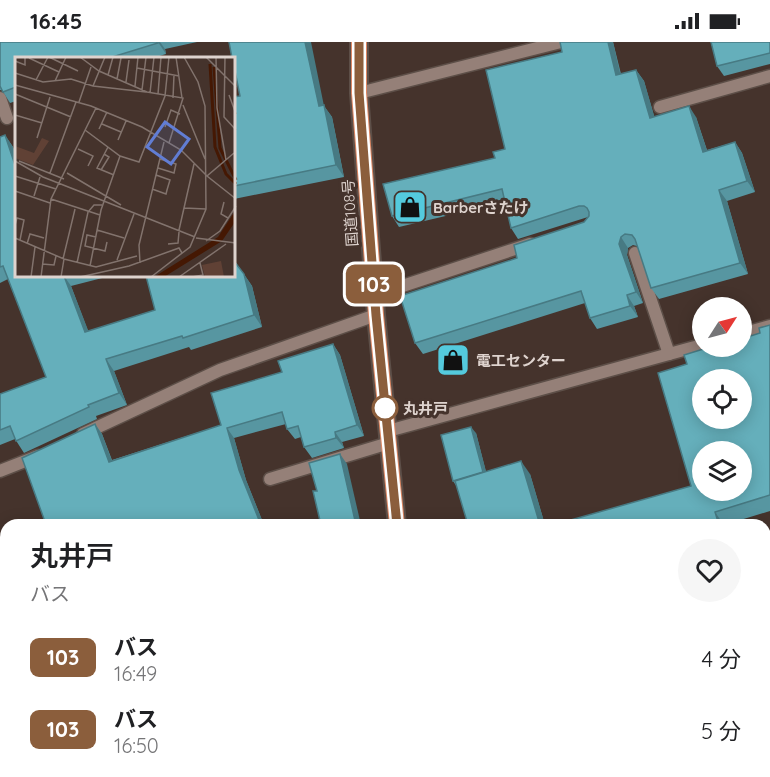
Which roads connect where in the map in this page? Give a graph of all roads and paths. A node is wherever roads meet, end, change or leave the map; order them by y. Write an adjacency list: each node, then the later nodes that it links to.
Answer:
1 (359, 42): 4 (highway, 国道108号)
2 (561, 42): 4 (street)
3 (770, 76): 6 (street)
4 (359, 93): 10 (highway, 国道108号)
5 (0, 98): 7 (street)
6 (660, 107)
7 (7, 118)
8 (544, 240): 10 (street)
9 (635, 253): 15 (street)
10 (375, 295): 11 (highway, 国道108号)
11 (376, 315): 16 (highway, 国道108号); 17 (street)
12 (770, 326): 13 (street)
13 (752, 331)
14 (692, 348): 15 (street)
15 (669, 354): 16 (street)
16 (388, 437): 20 (street); 21 (highway, 国道108号)
17 (70, 440)
18 (49, 450): 19 (street)
19 (0, 471)
20 (270, 479)
21 (396, 519)

